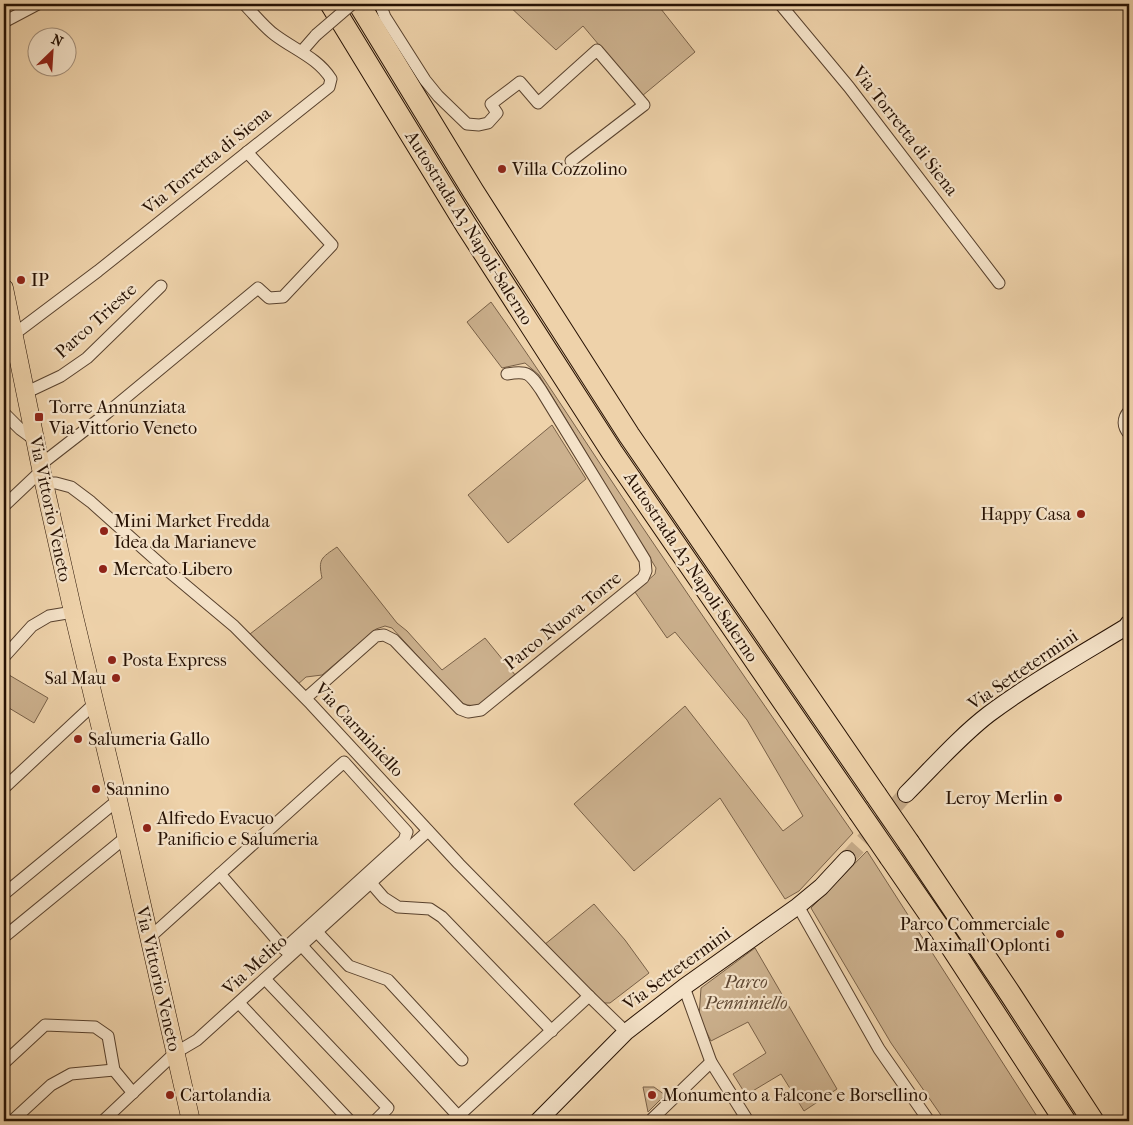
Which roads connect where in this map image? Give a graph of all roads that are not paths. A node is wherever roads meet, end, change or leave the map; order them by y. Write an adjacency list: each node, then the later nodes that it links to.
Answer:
1 (38, 4): 8 (street)
2 (244, 4): 9 (street)
3 (331, 4): 39 (highway, Autostrada A3 Napoli-Salerno, bridge)
4 (352, 4): 9 (street, bridge)
5 (359, 4): 69 (highway, Autostrada A3 Napoli-Salerno, bridge)
6 (380, 4): 11 (street)
7 (780, 4): 12 (street, Via Torretta di Siena)
8 (4, 22)
9 (302, 52): 10 (street, Via Torretta di Siena)
10 (247, 152): 15 (street, Via Torretta di Siena); 22 (street)
11 (570, 161)
12 (999, 283)
13 (161, 286): 17 (street, Parco Trieste)
14 (4, 288): 15 (main road, Via Vittorio Veneto)
15 (14, 335): 17 (main road, Via Vittorio Veneto)
16 (508, 374): 27 (street, Parco Nuova Torre)
17 (26, 393): 21 (main road, Via Vittorio Veneto)
18 (1129, 411): 20 (street)
19 (4, 413): 21 (street)
20 (1129, 434)
21 (35, 440): 22 (main road, Via Vittorio Veneto)
22 (42, 473): 23 (street); 24 (main road, Via Vittorio Veneto); 27 (street, Via Carminiello)
23 (4, 506)
24 (73, 612): 26 (street); 28 (main road, Via Vittorio Veneto)
25 (1128, 626): 30 (main road, Via Settetermini)
26 (4, 656)
27 (306, 698): 32 (street, Via Carminiello)
28 (94, 704): 29 (street); 31 (main road, Via Vittorio Veneto)
29 (4, 788)
30 (906, 794)
31 (118, 800): 33 (main road, Via Vittorio Veneto); 37 (street)
32 (428, 831): 36 (street, Via Melito); 47 (street, Via Carminiello)
33 (126, 837): 41 (street); 42 (main road, Via Vittorio Veneto)
34 (847, 859): 38 (main road, Via Settetermini)
35 (220, 874): 42 (street); 44 (street); 44 (street)
36 (371, 883): 40 (street, Via Melito); 49 (street)
37 (4, 894)
38 (798, 906): 46 (main road, Via Settetermini); 66 (street)
39 (941, 931): 67 (highway); 68 (highway, Autostrada A3 Napoli-Salerno)
40 (317, 932): 43 (street, Via Melito); 52 (street)
41 (4, 937)
42 (149, 938): 51 (main road, Via Vittorio Veneto)
43 (302, 946): 44 (street, Via Melito); 57 (street)
44 (287, 952): 45 (street, Via Melito)
45 (265, 979): 48 (street, Via Melito); 62 (street)
46 (684, 987): 50 (main road, Via Settetermini); 53 (street)
47 (589, 996): 49 (street); 50 (street, Via Carminiello)
48 (238, 1003): 51 (street, Via Melito); 61 (street)
49 (552, 1030): 57 (street)
50 (626, 1032): 63 (main road, Via Settetermini)
51 (175, 1053): 56 (street, Via Melito); 60 (main road, Via Vittorio Veneto)
52 (462, 1060)
53 (711, 1062): 64 (street); 65 (street)
54 (4, 1063): 55 (street)
55 (114, 1070): 56 (street); 58 (street)
56 (133, 1093): 59 (street, Via Melito)
57 (456, 1118)
58 (12, 1121)
59 (103, 1121)
60 (191, 1121)
61 (350, 1121)
62 (374, 1121)
63 (538, 1121)
64 (650, 1121)
65 (748, 1121)
66 (929, 1121)
67 (1049, 1121)
68 (1065, 1121)
69 (1093, 1121)

